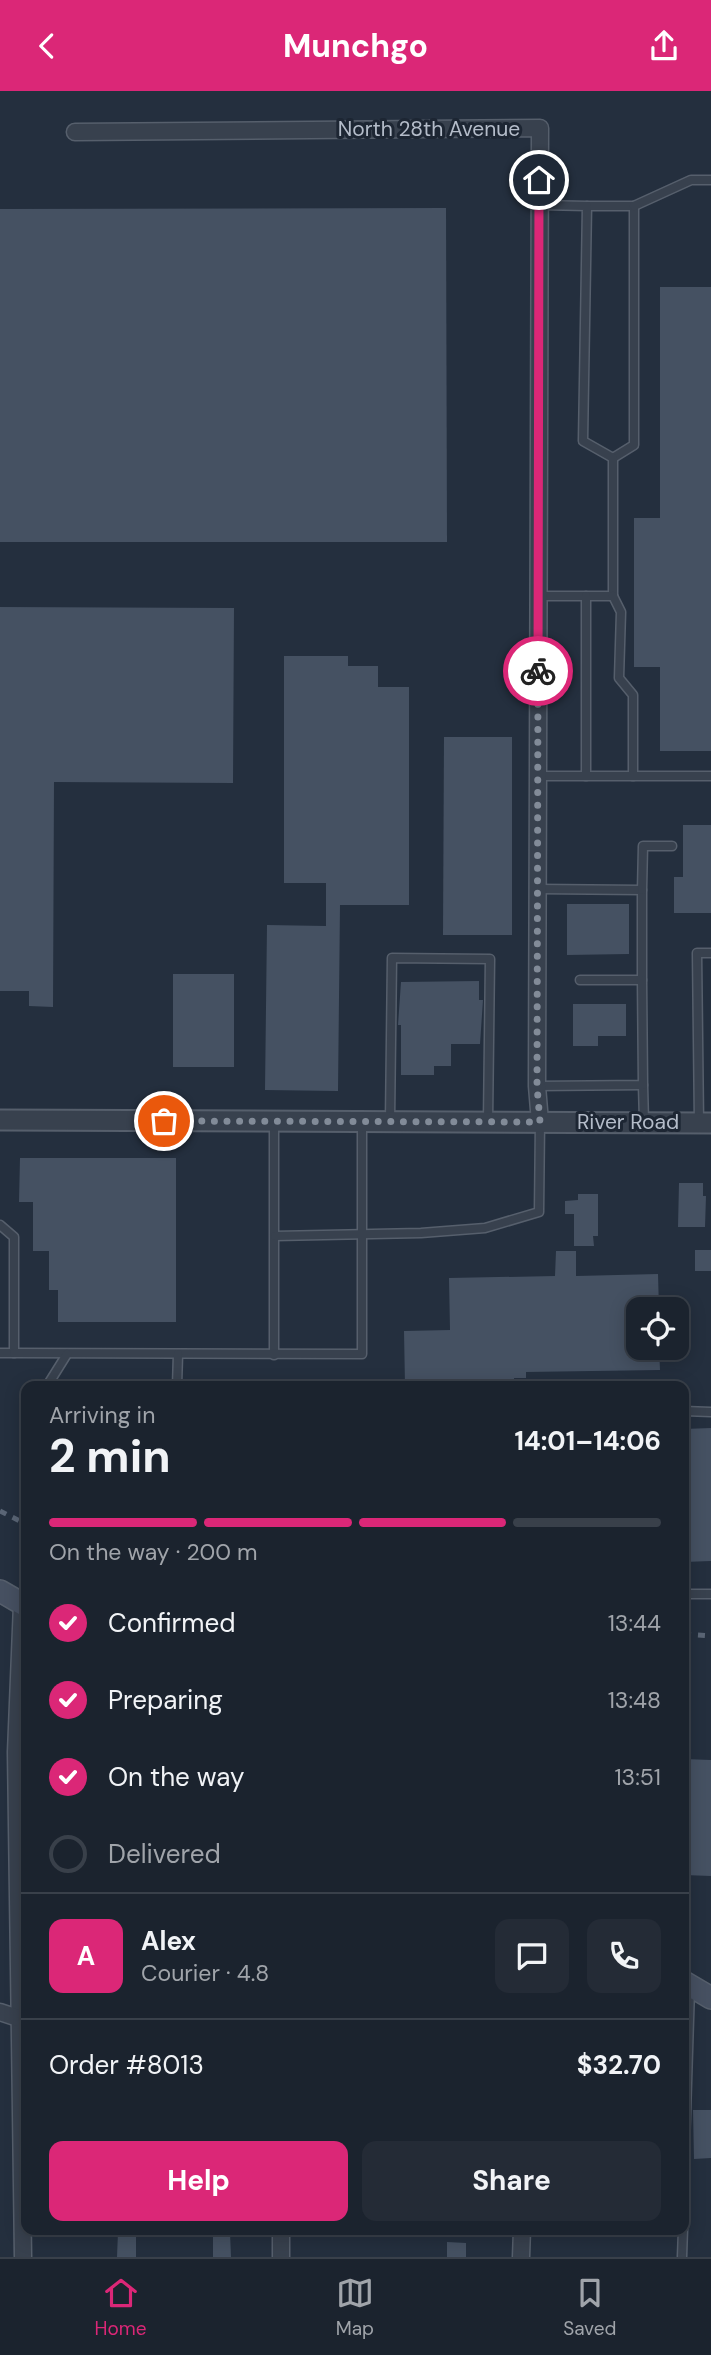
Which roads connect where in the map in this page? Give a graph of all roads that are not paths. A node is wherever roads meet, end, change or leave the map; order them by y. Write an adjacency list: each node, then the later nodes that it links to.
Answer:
1 (75, 132): 3 (street, North 28th Avenue)
2 (711, 180): 5 (lane)
3 (539, 205): 4 (lane); 7 (street, North 28th Avenue)
4 (587, 206): 5 (lane); 6 (lane)
5 (634, 206): 6 (lane)
6 (613, 458): 9 (lane)
7 (538, 596): 8 (lane); 10 (street, North 28th Avenue)
8 (586, 596): 9 (lane); 11 (lane)
9 (613, 596): 12 (lane)
10 (538, 776): 11 (lane); 15 (street, North 28th Avenue)
11 (586, 776): 12 (lane)
12 (633, 776): 13 (lane)
13 (711, 776)
14 (672, 846): 16 (lane)
15 (538, 889): 16 (lane); 21 (street, North 28th Avenue)
16 (642, 890): 19 (lane)
17 (711, 953): 29 (lane)
18 (580, 980): 19 (lane)
19 (642, 980): 20 (lane)
20 (643, 1085): 21 (lane); 28 (lane)
21 (537, 1086): 27 (street, North 28th Avenue)
22 (0, 1120): 23 (street, River Road)
23 (274, 1121): 24 (street, River Road); 32 (lane)
24 (362, 1121): 25 (street, River Road); 31 (lane)
25 (390, 1121): 26 (street, River Road); 26 (lane)
26 (488, 1121): 27 (street, River Road)
27 (540, 1122): 28 (street, River Road); 31 (lane, North 28th Avenue)
28 (644, 1122): 29 (street, River Road)
29 (705, 1123)
30 (0, 1225): 34 (lane)
31 (363, 1235): 32 (lane); 37 (lane)
32 (275, 1236): 37 (lane)
33 (0, 1353): 34 (lane)
34 (14, 1353): 35 (lane)
35 (67, 1354): 36 (lane); 38 (lane)
36 (177, 1354): 37 (lane); 39 (lane)
37 (274, 1355)
38 (50, 1381)
39 (177, 1381)
40 (689, 1411): 41 (lane)
41 (711, 1412)
42 (0, 1591): 45 (main road)
43 (689, 1594): 44 (lane)
44 (711, 1594)
45 (21, 1603)
46 (21, 1633): 47 (street)
47 (8, 1752): 50 (street)
48 (689, 1985): 49 (main road)
49 (711, 1998)
50 (21, 1999)
51 (0, 2012): 52 (street)
52 (21, 2018)
53 (23, 2235): 57 (street)
54 (281, 2235): 58 (street)
55 (522, 2235): 59 (street)
56 (683, 2235): 60 (lane)
57 (23, 2257)
58 (281, 2257)
59 (522, 2257)
60 (682, 2257)

